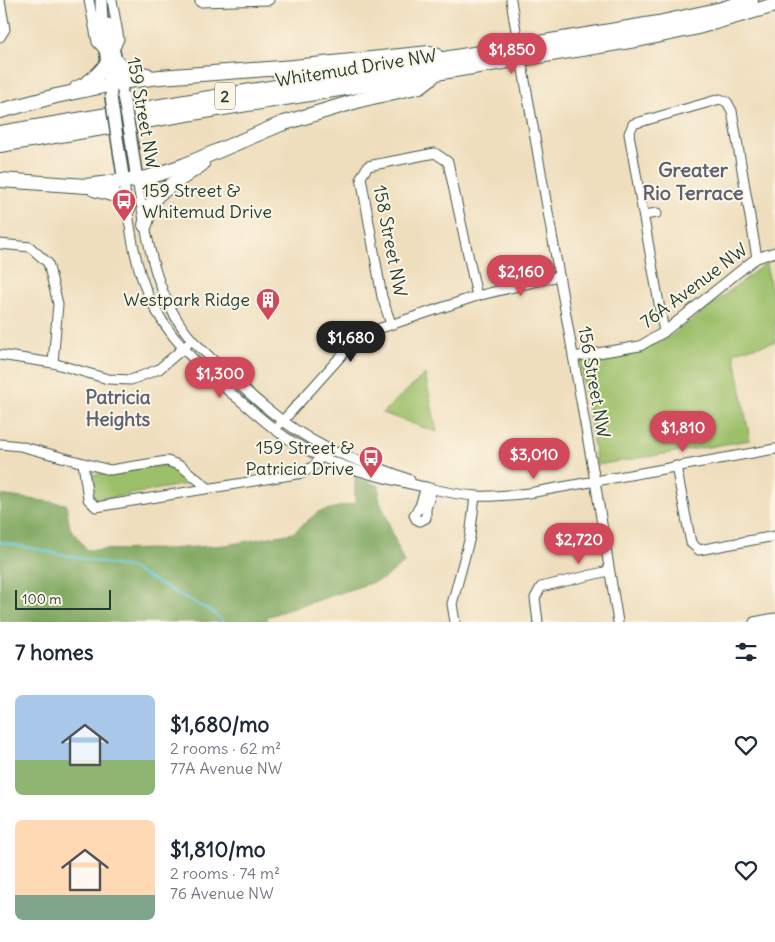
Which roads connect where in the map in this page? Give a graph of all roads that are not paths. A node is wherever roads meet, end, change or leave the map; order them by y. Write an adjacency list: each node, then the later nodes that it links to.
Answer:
1 (89, 0): 10 (street, 159 Street NW)
2 (269, 0): 7 (street)
3 (511, 0): 30 (street, 156 Street NW, bridge)
4 (751, 0): 11 (highway, Whitemud Drive NW / 2)
5 (0, 1): 9 (street)
6 (105, 1): 10 (main road, 159 Street NW)
7 (200, 1)
8 (775, 4): 12 (highway, Whitemud Drive NW / 2)
9 (2, 33)
10 (110, 57): 13 (highway); 14 (main road, 159 Street NW); 15 (highway)
11 (450, 58): 13 (highway); 17 (highway, Whitemud Drive NW / 2)
12 (438, 73): 18 (highway); 19 (highway, Whitemud Drive NW / 2)
13 (160, 77): 14 (highway)
14 (116, 90): 15 (highway); 21 (main road, 159 Street NW, bridge); 21 (main road, 159 Street NW, bridge)
15 (56, 96): 16 (highway)
16 (0, 111)
17 (0, 133)
18 (261, 133): 21 (highway); 26 (highway)
19 (0, 145)
20 (0, 180): 22 (highway)
21 (130, 181): 22 (highway); 23 (street, 159 Street NW); 26 (street, 159 Street NW)
22 (86, 186): 23 (highway)
23 (128, 209): 35 (street, 159 Street NW)
24 (658, 213): 25 (street)
25 (644, 215): 29 (street); 33 (street)
26 (145, 225): 34 (street, 159 Street NW)
27 (0, 244): 38 (street)
28 (775, 252): 29 (street, 76A Avenue NW)
29 (757, 258): 33 (street, 76A Avenue NW)
30 (559, 276): 31 (street); 37 (street, 156 Street NW)
31 (477, 296): 32 (street); 32 (street, 158 Street NW)
32 (391, 324): 39 (street)
33 (664, 332): 37 (street, 76A Avenue NW)
34 (193, 341): 35 (street); 39 (street, 159 Street NW)
35 (184, 348): 38 (street); 40 (street, 159 Street NW)
36 (0, 355): 38 (street)
37 (573, 357): 47 (street, 156 Street NW)
38 (53, 363)
39 (282, 421): 40 (street); 42 (street, 159 Street NW)
40 (276, 429): 44 (street, 159 Street NW)
41 (0, 444): 45 (street)
42 (326, 448): 44 (street); 49 (street, 159 Street NW)
43 (775, 449): 46 (street, 159 Street NW)
44 (320, 457): 48 (street); 49 (street, 159 Street NW)
45 (83, 463): 48 (street); 48 (street)
46 (676, 466): 47 (street, 159 Street NW); 51 (street)
47 (595, 481): 50 (street, 159 Street NW); 52 (street, 156 Street NW)
48 (208, 488)
49 (429, 488): 50 (street, 159 Street NW)
50 (475, 496): 54 (street)
51 (775, 536)
52 (608, 571): 55 (street); 56 (street, 156 Street NW)
53 (775, 618): 57 (street)
54 (455, 622)
55 (538, 622)
56 (618, 622)
57 (754, 622)

